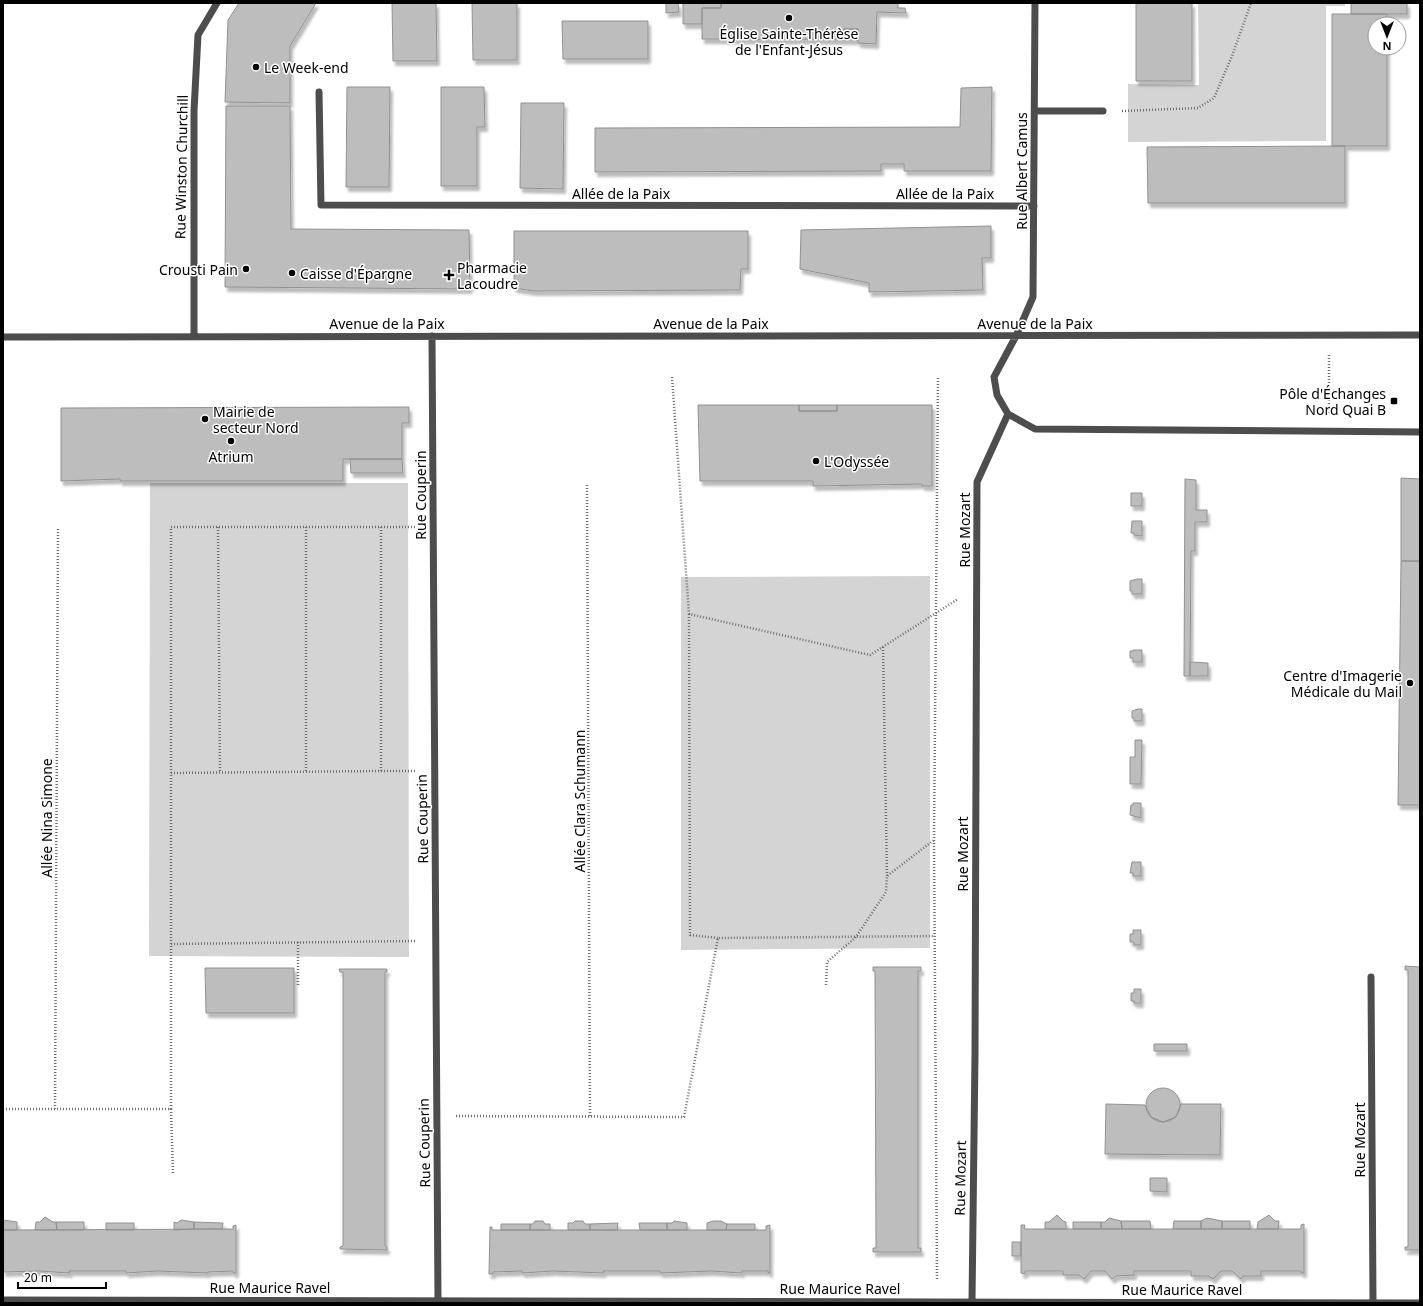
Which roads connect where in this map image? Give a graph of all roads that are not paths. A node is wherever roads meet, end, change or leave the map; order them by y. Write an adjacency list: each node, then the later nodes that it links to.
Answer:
1 (217, 3): 11 (street, Rue Winston Churchill)
2 (1035, 3): 4 (street, Rue Albert Camus)
3 (319, 92): 6 (street, Allée de la Paix)
4 (1035, 111): 5 (street); 6 (street, Rue Albert Camus)
5 (1103, 111)
6 (1034, 206): 9 (street, Rue Albert Camus)
7 (1420, 335): 9 (street, Avenue de la Paix)
8 (432, 336): 9 (street, Avenue de la Paix); 11 (street, Avenue de la Paix); 16 (street, Rue Couperin)
9 (1016, 336): 12 (street, Rue Albert Camus)
10 (3, 337): 11 (street, Avenue de la Paix)
11 (194, 337)
12 (1008, 414): 13 (street); 22 (street, Rue Mozart)
13 (1420, 432)
14 (1372, 977): 24 (street, Rue Mozart)
15 (3, 1300): 17 (street, Rue Maurice Ravel)
16 (438, 1301): 18 (street, Rue Maurice Ravel); 19 (street, Rue Maurice Ravel)
17 (163, 1302): 18 (street, Rue Maurice Ravel)
18 (377, 1302)
19 (557, 1302): 20 (street, Rue Maurice Ravel)
20 (735, 1302): 21 (street, Rue Maurice Ravel)
21 (944, 1302): 22 (street, Rue Maurice Ravel)
22 (972, 1302): 23 (street, Rue Maurice Ravel)
23 (1106, 1302): 24 (street, Rue Maurice Ravel)
24 (1373, 1303): 25 (street, Rue Maurice Ravel)
25 (1420, 1303)

